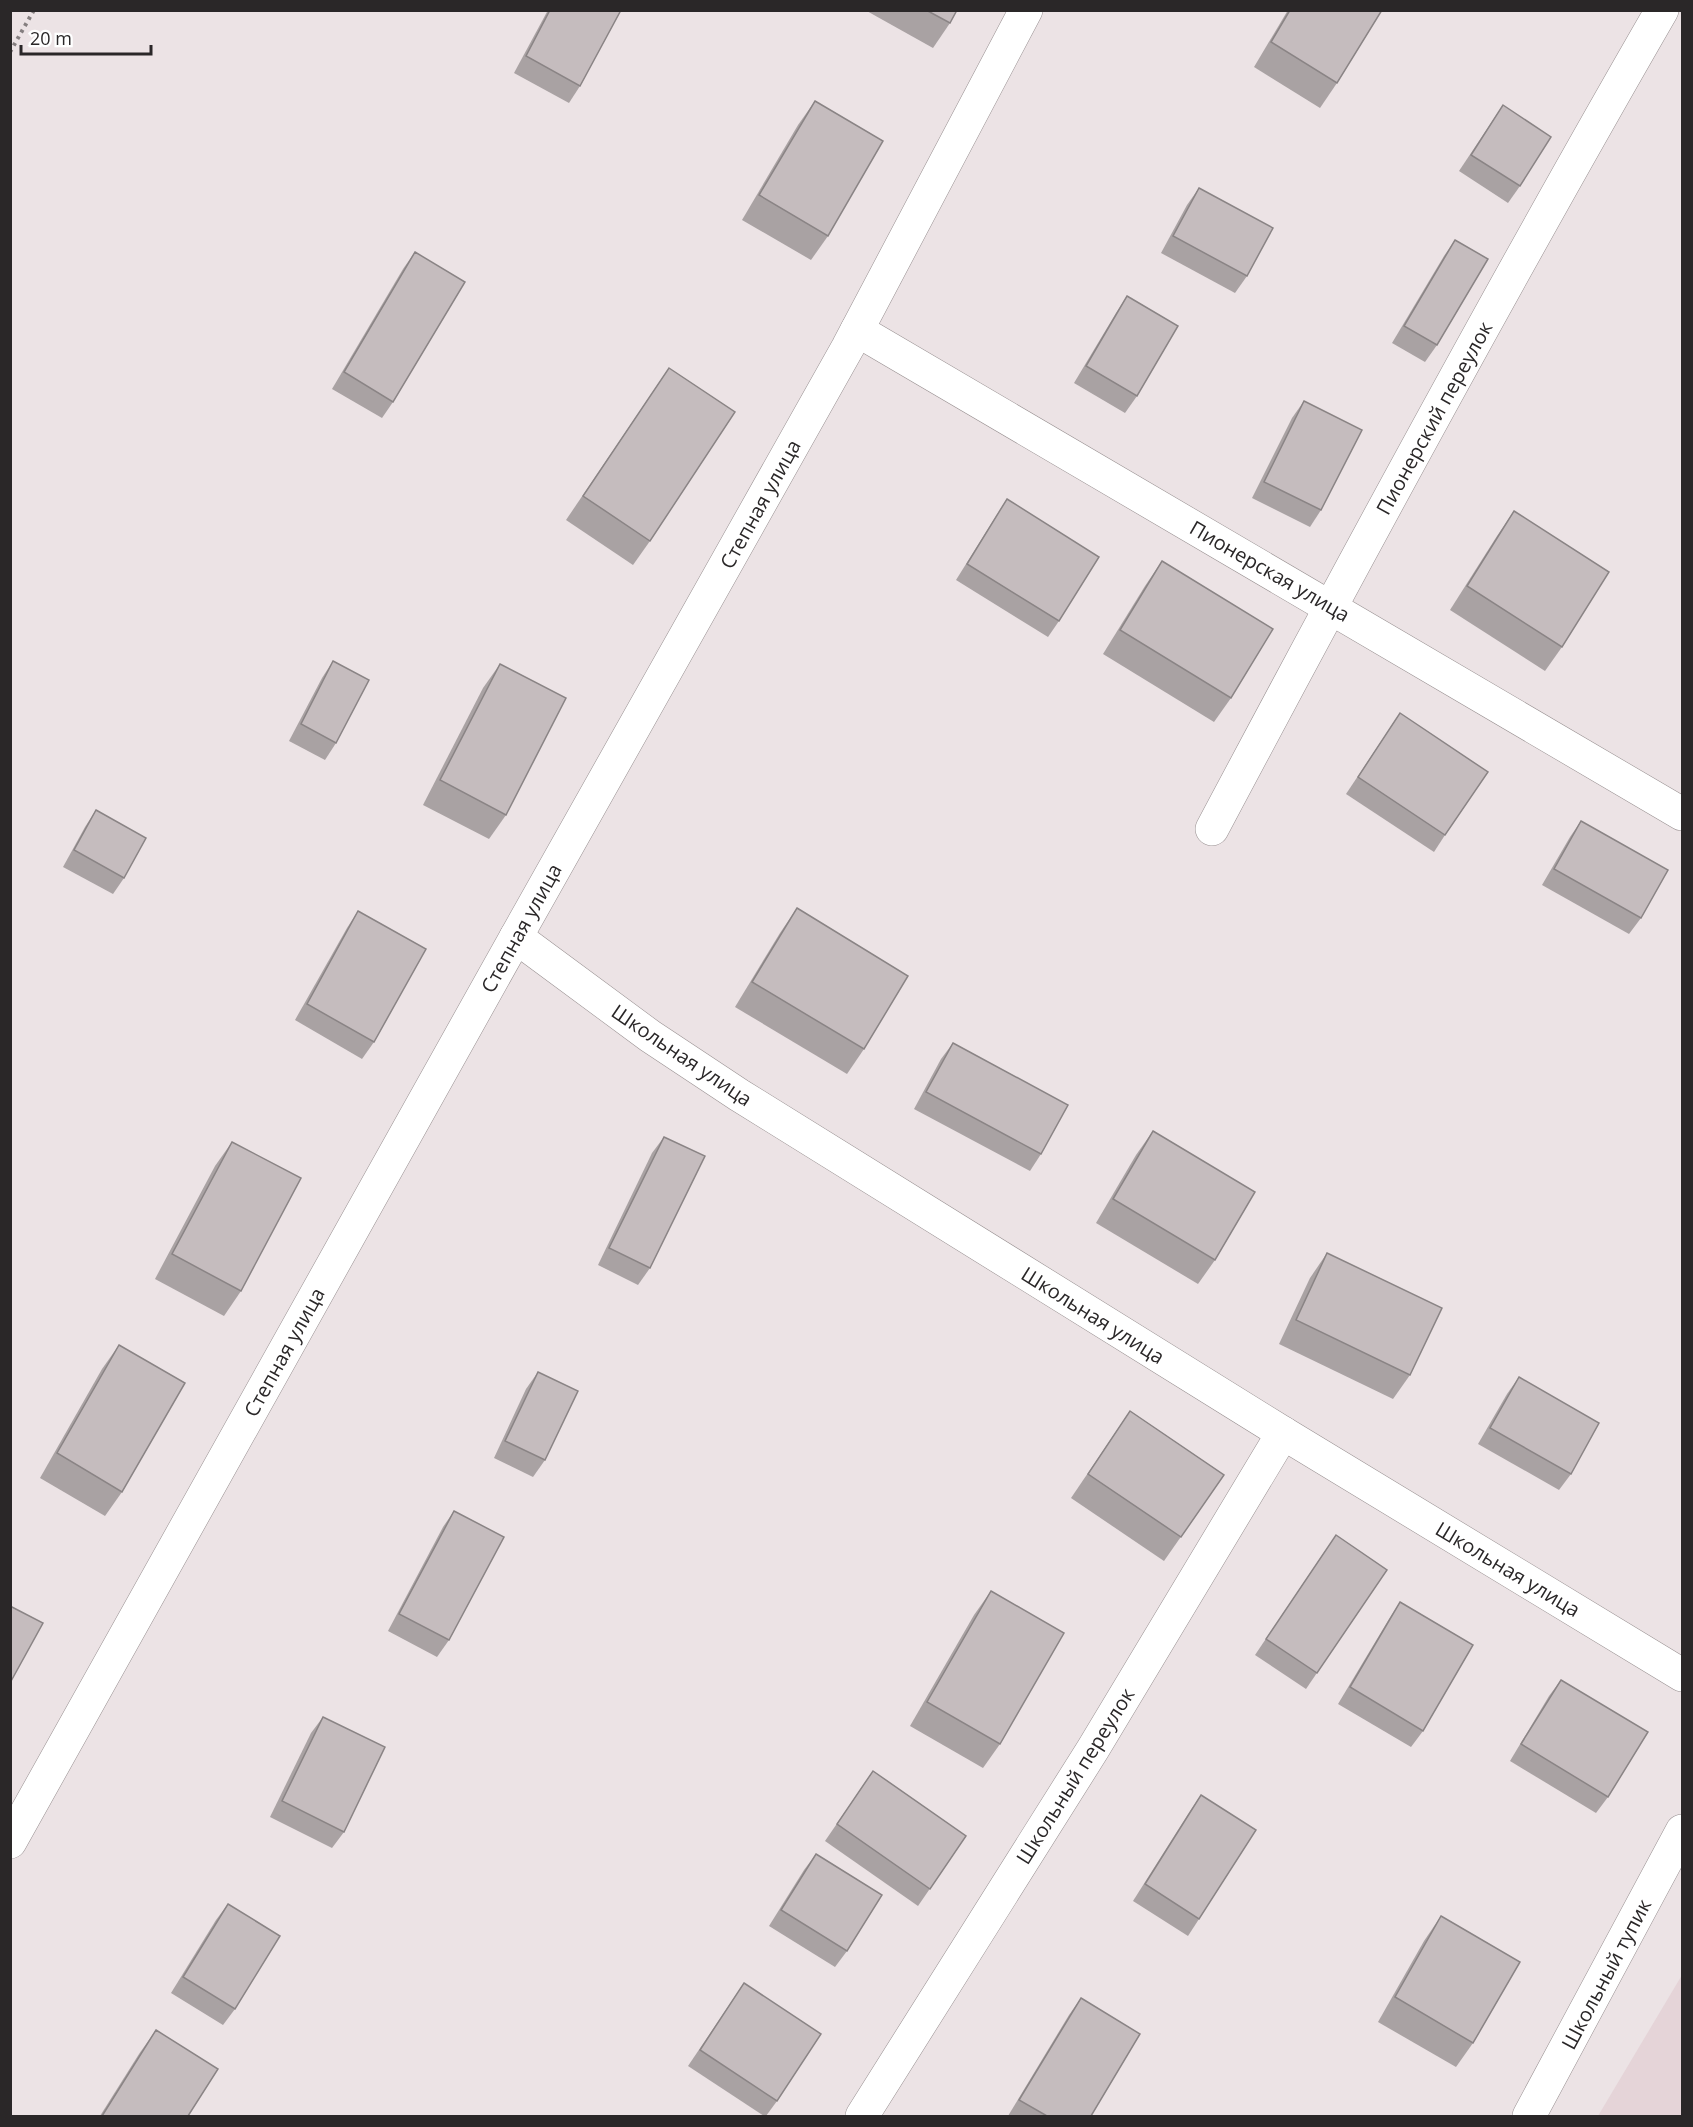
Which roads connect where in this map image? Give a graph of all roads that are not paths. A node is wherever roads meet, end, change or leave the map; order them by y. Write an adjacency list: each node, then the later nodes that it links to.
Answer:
1 (1026, 10): 3 (street, Степная улица)
2 (1662, 10): 4 (street, Пионерский переулок)
3 (857, 330): 4 (street, Пионерская улица); 7 (street, Степная улица)
4 (1330, 606): 5 (street, Пионерская улица); 6 (street, Пионерский переулок)
5 (1683, 814)
6 (1212, 829)
7 (516, 937): 8 (street, Школьная улица); 11 (street, Степная улица)
8 (1283, 1433): 9 (street, Школьная улица); 12 (street, Школьный переулок)
9 (1683, 1675)
10 (1683, 1831): 13 (street, Школьный тупик)
11 (10, 1842)
12 (862, 2116)
13 (1530, 2116)

